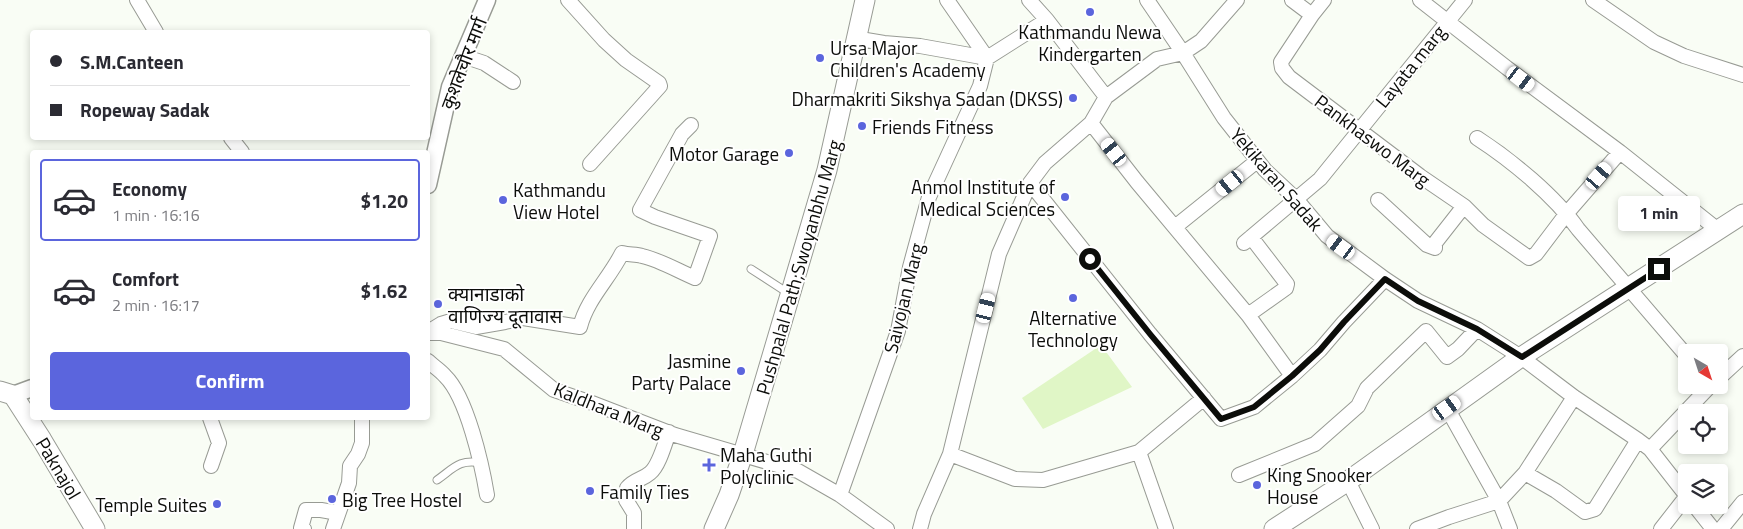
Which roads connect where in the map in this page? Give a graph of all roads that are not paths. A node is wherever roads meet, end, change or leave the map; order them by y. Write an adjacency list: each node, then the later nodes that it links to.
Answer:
1 (137, 0): 17 (street)
2 (488, 0): 20 (street, कुशलेचौर मार्ग)
3 (568, 0): 33 (street)
4 (865, 0): 18 (main road, Pushpalal Path;Swoyanbhu Marg)
5 (947, 0): 21 (street)
6 (1029, 0): 15 (street)
7 (1147, 0): 19 (street, Yekikaran Sadak)
8 (1237, 0): 19 (street)
9 (1292, 0): 14 (street)
10 (1324, 0): 14 (street, Pankhaswo Marg)
11 (1420, 0): 16 (street)
12 (1465, 0): 16 (street, Layata marg)
13 (1593, 0): 22 (street)
14 (1312, 15): 27 (street, Pankhaswo Marg)
15 (1047, 20): 21 (street); 24 (street)
16 (1447, 22): 27 (street, Layata marg); 31 (street)
17 (155, 30)
18 (855, 48): 21 (street); 46 (main road, Pushpalal Path;Swoyanbhu Marg)
19 (1183, 53): 24 (street); 32 (street, Yekikaran Sadak)
20 (463, 56): 23 (street); 34 (street, कुशलेचौर मार्ग)
21 (987, 58): 79 (street, Saiyojan Marg)
22 (1743, 76)
23 (513, 82)
24 (1106, 97): 25 (street)
25 (1091, 123): 35 (street); 41 (street)
26 (691, 125): 49 (street, Kaldhara Marg)
27 (1358, 130): 36 (street, Layata marg); 38 (street, Pankhaswo Marg)
28 (1477, 138): 39 (street)
29 (233, 140): 30 (street)
30 (240, 150)
31 (1620, 152): 39 (street); 42 (street)
32 (1257, 160): 36 (street, Yekikaran Sadak); 41 (street)
33 (590, 164)
34 (430, 176)
35 (1030, 183): 61 (street); 70 (street)
36 (1296, 198): 44 (street, Yekikaran Sadak); 47 (street, Layata marg)
37 (1378, 200): 38 (street)
38 (1464, 206): 39 (street, Pankhaswo Marg)
39 (1567, 213): 45 (street)
40 (1743, 214): 42 (main road)
41 (1175, 227): 47 (street)
42 (1718, 230): 45 (main road)
43 (750, 269): 46 (lane)
44 (1385, 279): 48 (street, Yekikaran Sadak); 56 (street)
45 (1630, 289): 51 (street); 53 (main road)
46 (790, 294): 69 (main road, Pushpalal Path;Swoyanbhu Marg)
47 (1248, 315): 56 (street)
48 (1477, 329): 53 (street, Yekikaran Sadak); 74 (street)
49 (430, 332)
50 (430, 333): 65 (street, Kaldhara Marg)
51 (1678, 346)
52 (1743, 356): 55 (street)
53 (1522, 357): 60 (street, Yekikaran Sadak); 62 (main road)
54 (430, 363): 71 (street)
55 (1728, 370)
56 (1292, 376): 61 (street)
57 (30, 388): 58 (street)
58 (6, 393): 86 (main road, Paknajol)
59 (1702, 394): 67 (street)
60 (1574, 396): 66 (street, Yekikaran Sadak); 73 (street)
61 (1204, 398): 68 (street)
62 (1447, 408): 76 (main road); 80 (street)
63 (211, 420): 72 (street)
64 (362, 420): 83 (street)
65 (669, 432): 69 (street, Kaldhara Marg); 89 (street)
66 (1638, 440): 67 (street, Yekikaran Sadak); 73 (street)
67 (1650, 449): 77 (street, Yekikaran Sadak)
68 (1139, 452): 70 (street); 92 (street)
69 (743, 454): 79 (street, Kaldhara Marg); 85 (main road, Pushpalal Path;Swoyanbhu Marg)
70 (950, 454): 91 (street)
71 (481, 464): 75 (lane); 78 (street)
72 (211, 466)
73 (1525, 473): 80 (street)
74 (1239, 475)
75 (437, 480)
76 (1348, 481): 93 (main road); 94 (street)
77 (1678, 486)
78 (486, 495)
79 (840, 495): 90 (street, Kaldhara Marg)
80 (1499, 501): 95 (street); 96 (street)
81 (1743, 502): 99 (street)
82 (1678, 507): 97 (street)
83 (338, 513): 87 (street); 88 (street)
84 (1701, 514): 98 (street)
85 (716, 527)
86 (95, 529)
87 (304, 529)
88 (333, 529)
89 (634, 529)
90 (888, 529)
91 (920, 529)
92 (1166, 529)
93 (1274, 529)
94 (1372, 529)
95 (1417, 529)
96 (1510, 529)
97 (1662, 529)
98 (1713, 529)
99 (1722, 529)

